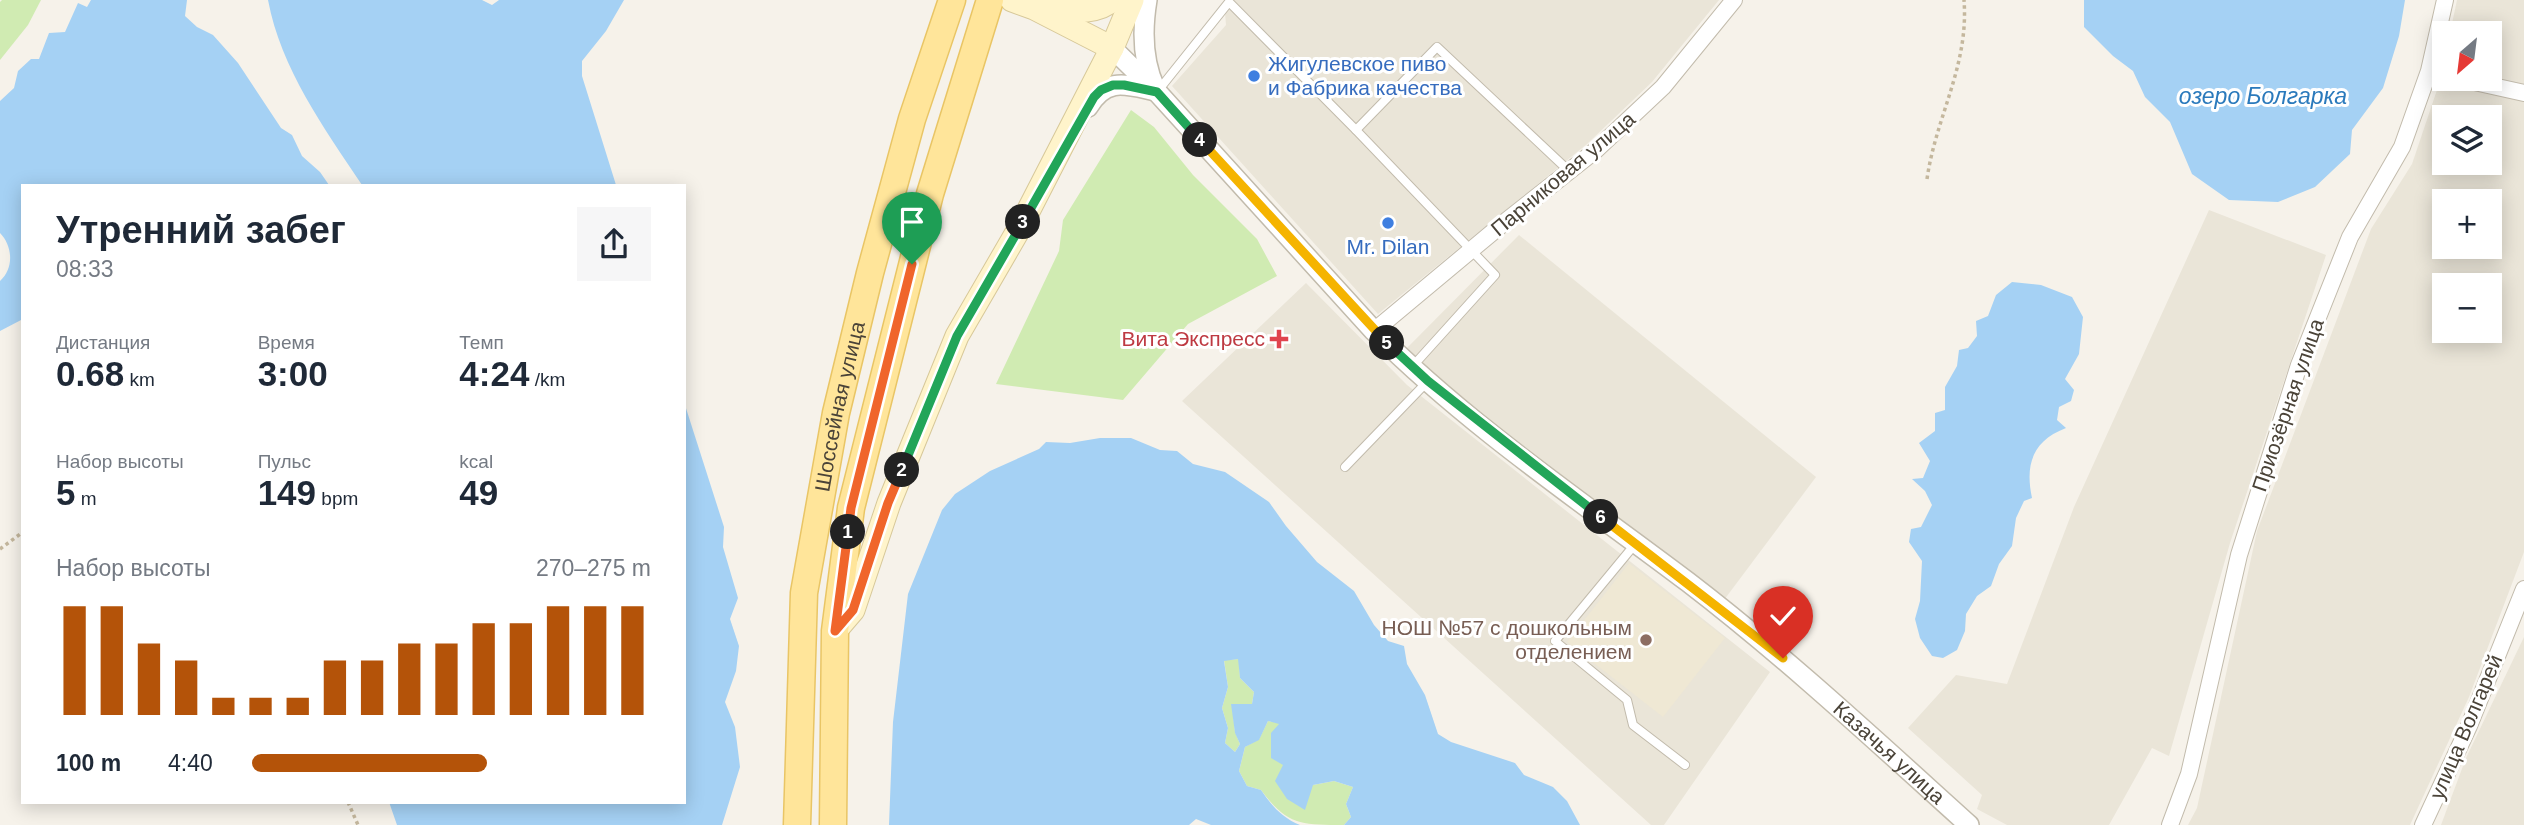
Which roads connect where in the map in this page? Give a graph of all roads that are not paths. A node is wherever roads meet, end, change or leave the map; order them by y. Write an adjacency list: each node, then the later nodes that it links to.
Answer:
1 (952, 0): 29 (main road, Шоссейная улица)
2 (990, 0): 27 (main road, Шоссейная улица)
3 (1012, 0): 10 (main road, Казачья улица)
4 (1112, 0): 10 (main road)
5 (1132, 0): 12 (main road)
6 (1147, 0): 15 (street, Казачья улица)
7 (1734, 0): 18 (street, Парниковая улица)
8 (2445, 0): 11 (street, Приозёрная улица)
9 (1229, 1): 15 (lane); 17 (lane)
10 (1034, 8): 12 (main road, Казачья улица)
11 (2443, 21)
12 (1112, 48): 15 (street, Казачья улица); 19 (main road)
13 (2432, 84): 32 (street, Приозёрная улица)
14 (2502, 88): 16 (street)
15 (1157, 92): 19 (street); 21 (street, Казачья улица)
16 (2524, 93)
17 (1356, 130): 18 (lane); 20 (lane)
18 (1569, 171): 20 (street, Парниковая улица)
19 (1019, 229): 27 (main road)
20 (1471, 250): 21 (street, Парниковая улица); 22 (lane)
21 (1374, 331): 22 (street, Казачья улица)
22 (1411, 368): 23 (street, Казачья улица)
23 (1428, 381): 24 (lane); 25 (street, Казачья улица)
24 (1345, 467)
25 (1636, 543): 28 (lane); 31 (street, Казачья улица)
26 (2524, 589): 33 (street, улица Волгарей)
27 (835, 631): 30 (main road, Шоссейная улица)
28 (1685, 765)
29 (797, 825)
30 (833, 825)
31 (1969, 825)
32 (2170, 825)
33 (2423, 825)

